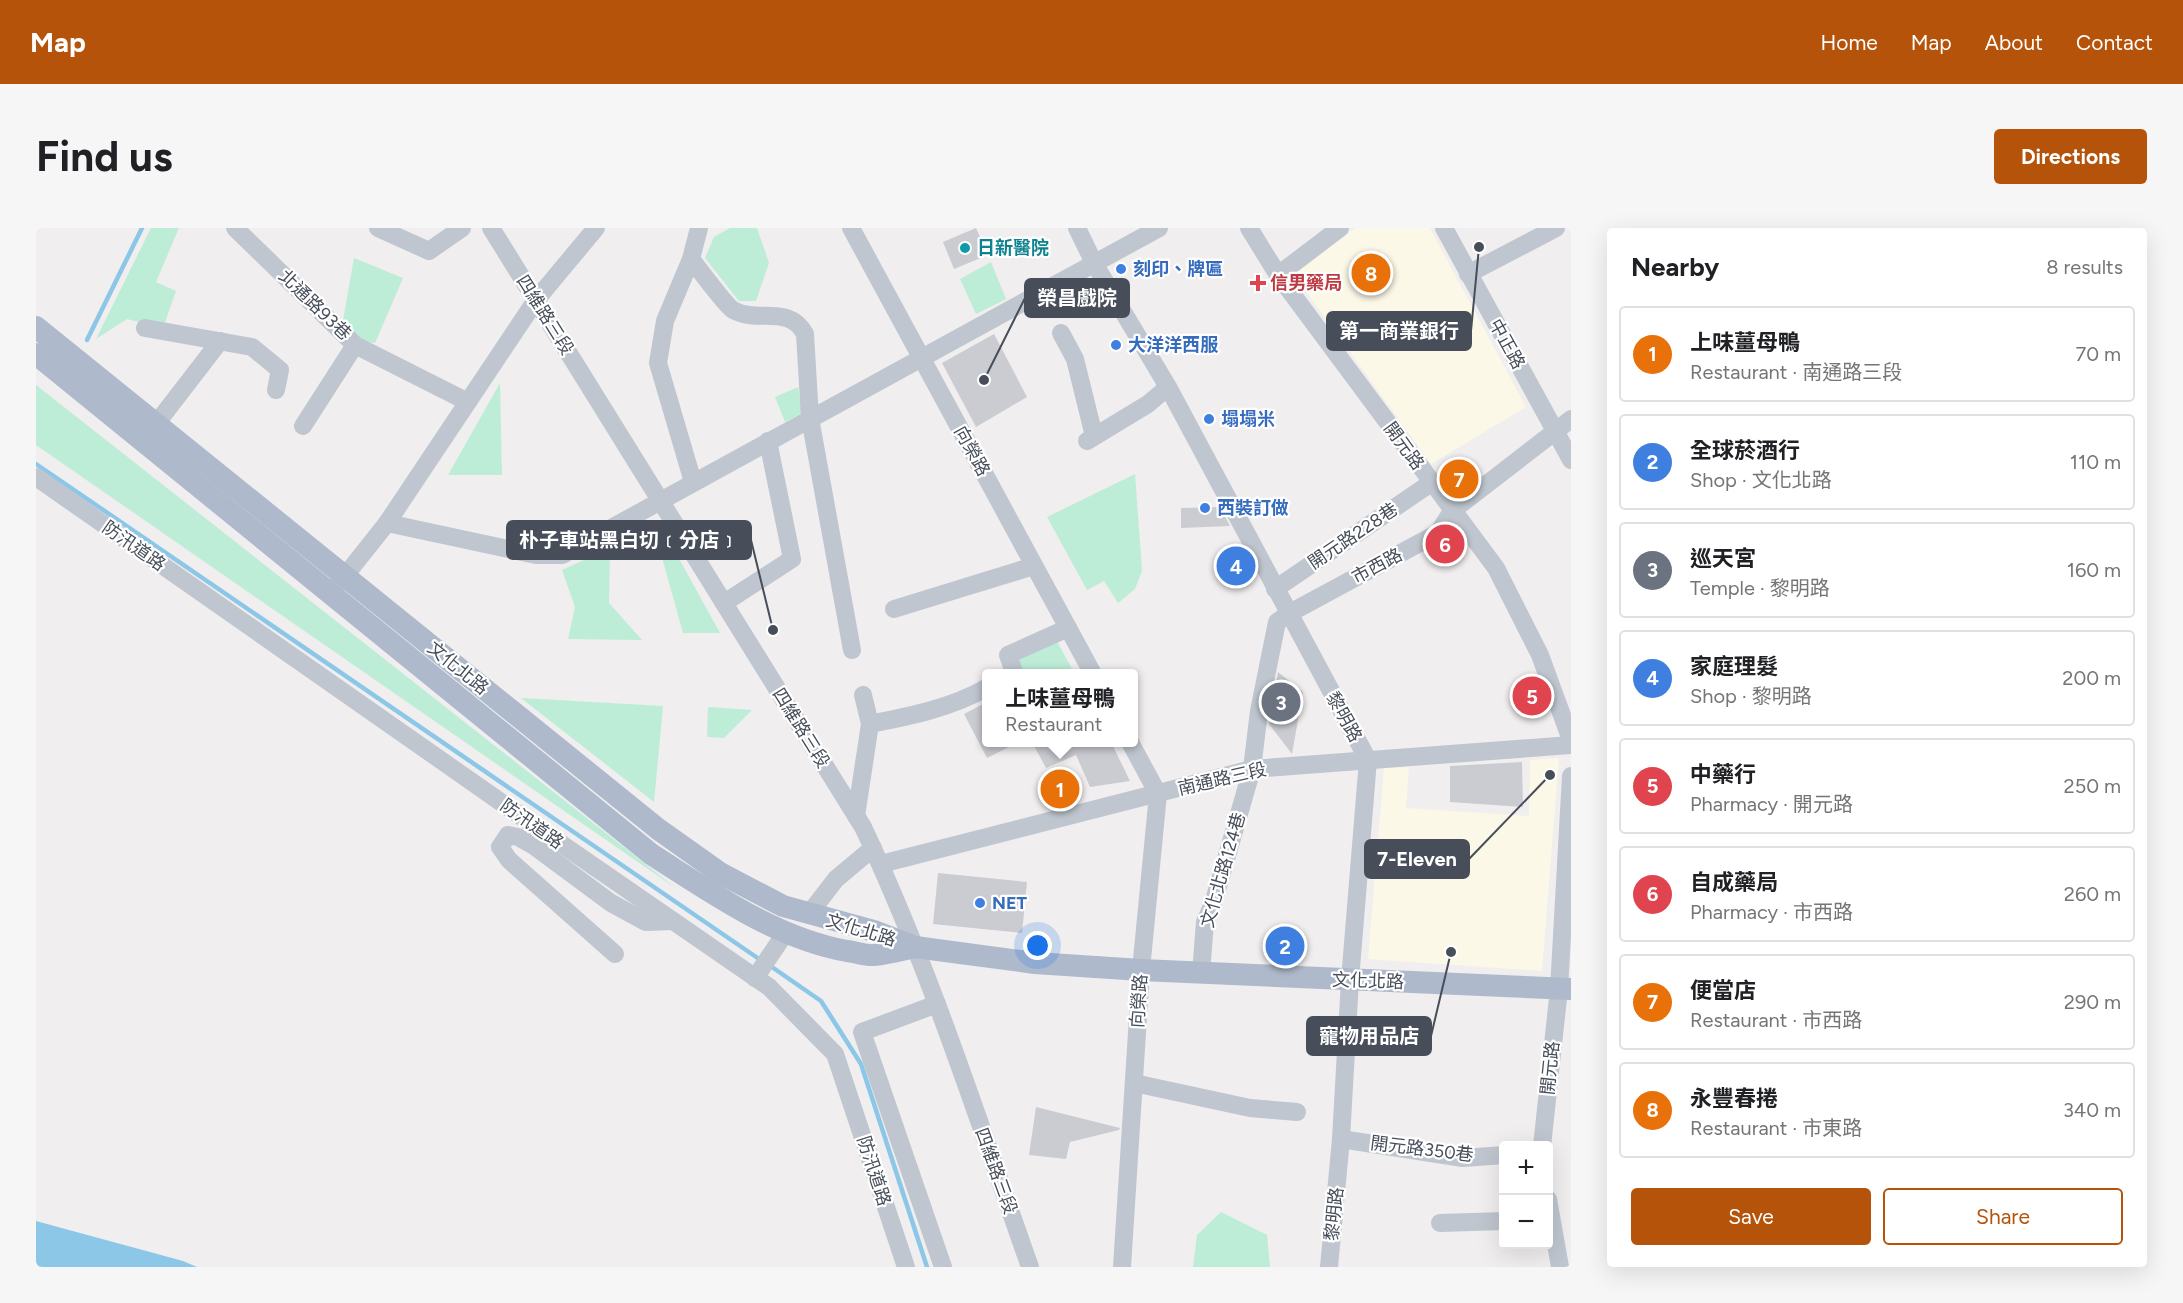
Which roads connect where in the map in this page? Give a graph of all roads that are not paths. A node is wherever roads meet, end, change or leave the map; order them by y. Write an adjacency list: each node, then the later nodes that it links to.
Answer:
1 (235, 228): 23 (street, 北通路93巷)
2 (378, 228): 3 (street)
3 (462, 228)
4 (491, 228): 18 (street, 四維路三段)
5 (596, 228): 18 (street)
6 (699, 228): 14 (street)
7 (851, 228): 25 (street, 向榮路)
8 (1077, 228): 15 (street, 黎明路)
9 (1159, 228): 15 (street)
10 (1248, 228): 17 (street, 開元路)
11 (1340, 228): 17 (street)
12 (1444, 228): 16 (street, 中正路)
13 (1557, 228): 16 (street)
14 (692, 259): 29 (street); 37 (street)
15 (1094, 263): 25 (street); 26 (street, 黎明路)
16 (1468, 274): 33 (street, 中正路)
17 (1278, 275): 38 (street, 開元路)
18 (536, 300): 28 (street); 39 (street, 四維路三段)
19 (36, 327): 31 (main road, 文化北路)
20 (145, 328): 22 (street)
21 (1061, 333): 26 (street)
22 (220, 341): 27 (street); 31 (street)
23 (356, 345): 28 (street, 北通路93巷); 32 (street)
24 (36, 354): 43 (main road, 文化北路)
25 (921, 358): 29 (street); 42 (street, 向榮路)
26 (1168, 387): 44 (street, 黎明路)
27 (276, 390)
28 (468, 402): 41 (street)
29 (810, 418): 34 (street); 49 (street)
30 (1571, 419): 33 (street, 市西路)
31 (156, 424): 43 (main road, 文化北路)
32 (303, 426)
33 (1555, 432): 35 (street, 中正路); 40 (street, 市西路)
34 (768, 441): 37 (street); 45 (street)
35 (1571, 460)
36 (36, 477): 66 (street, 防汛道路)
37 (693, 482): 39 (street)
38 (1431, 483): 40 (street, 開元路); 44 (street, 開元路228巷)
39 (660, 500): 41 (street); 45 (street, 四維路三段)
40 (1452, 511): 47 (street, 市西路); 55 (street, 開元路)
41 (387, 523): 43 (street)
42 (1034, 566): 46 (street); 48 (street, 向榮路)
43 (338, 585): 65 (main road, 文化北路); 67 (main road, 文化北路)
44 (1275, 589): 47 (street, 黎明路)
45 (724, 603): 62 (street, 四維路三段)
46 (894, 609)
47 (1288, 614): 58 (street, 黎明路); 59 (street, 文化北路124巷)
48 (1068, 628): 50 (street); 51 (street, 向榮路)
49 (852, 650)
50 (1013, 669)
51 (1090, 669)
52 (982, 691): 54 (street)
53 (863, 695): 54 (street)
54 (870, 724): 62 (street)
55 (1571, 740)
56 (1571, 745): 58 (street, 南通路三段)
57 (1133, 747): 61 (street)
58 (1368, 760): 59 (street, 南通路三段); 73 (street, 黎明路)
59 (1252, 769): 61 (street, 南通路三段); 71 (street, 文化北路124巷)
60 (1571, 776): 74 (street, 開元路)
61 (1158, 794): 64 (street, 南通路三段); 70 (street, 向榮路)
62 (856, 816): 63 (street, 四維路三段)
63 (873, 848): 64 (street, 四維路三段); 65 (street)
64 (881, 864): 68 (street, 四維路三段)
65 (809, 914): 68 (main road, 文化北路)
66 (673, 921): 69 (street); 72 (street, 防汛道路)
67 (786, 932): 68 (main road, 文化北路); 72 (street)
68 (915, 947): 70 (main road, 文化北路); 75 (street, 四維路三段)
69 (615, 954)
70 (1141, 970): 71 (main road, 文化北路); 76 (street, 向榮路)
71 (1200, 973): 73 (main road, 文化北路)
72 (755, 978): 85 (street, 防汛道路)
73 (1350, 980): 74 (main road, 文化北路); 78 (street, 黎明路)
74 (1565, 989): 79 (street, 開元路)
75 (936, 1004): 86 (street); 87 (street, 四維路三段)
76 (1134, 1083): 77 (street); 88 (street, 向榮路)
77 (1297, 1112)
78 (1341, 1139): 80 (street, 開元路350巷); 89 (street, 黎明路)
79 (1543, 1141)
80 (1499, 1155)
81 (1499, 1221): 82 (street)
82 (1440, 1223)
83 (1553, 1230): 84 (street)
84 (1563, 1260)
85 (906, 1267)
86 (943, 1267)
87 (1030, 1267)
88 (1122, 1267)
89 (1329, 1267)

